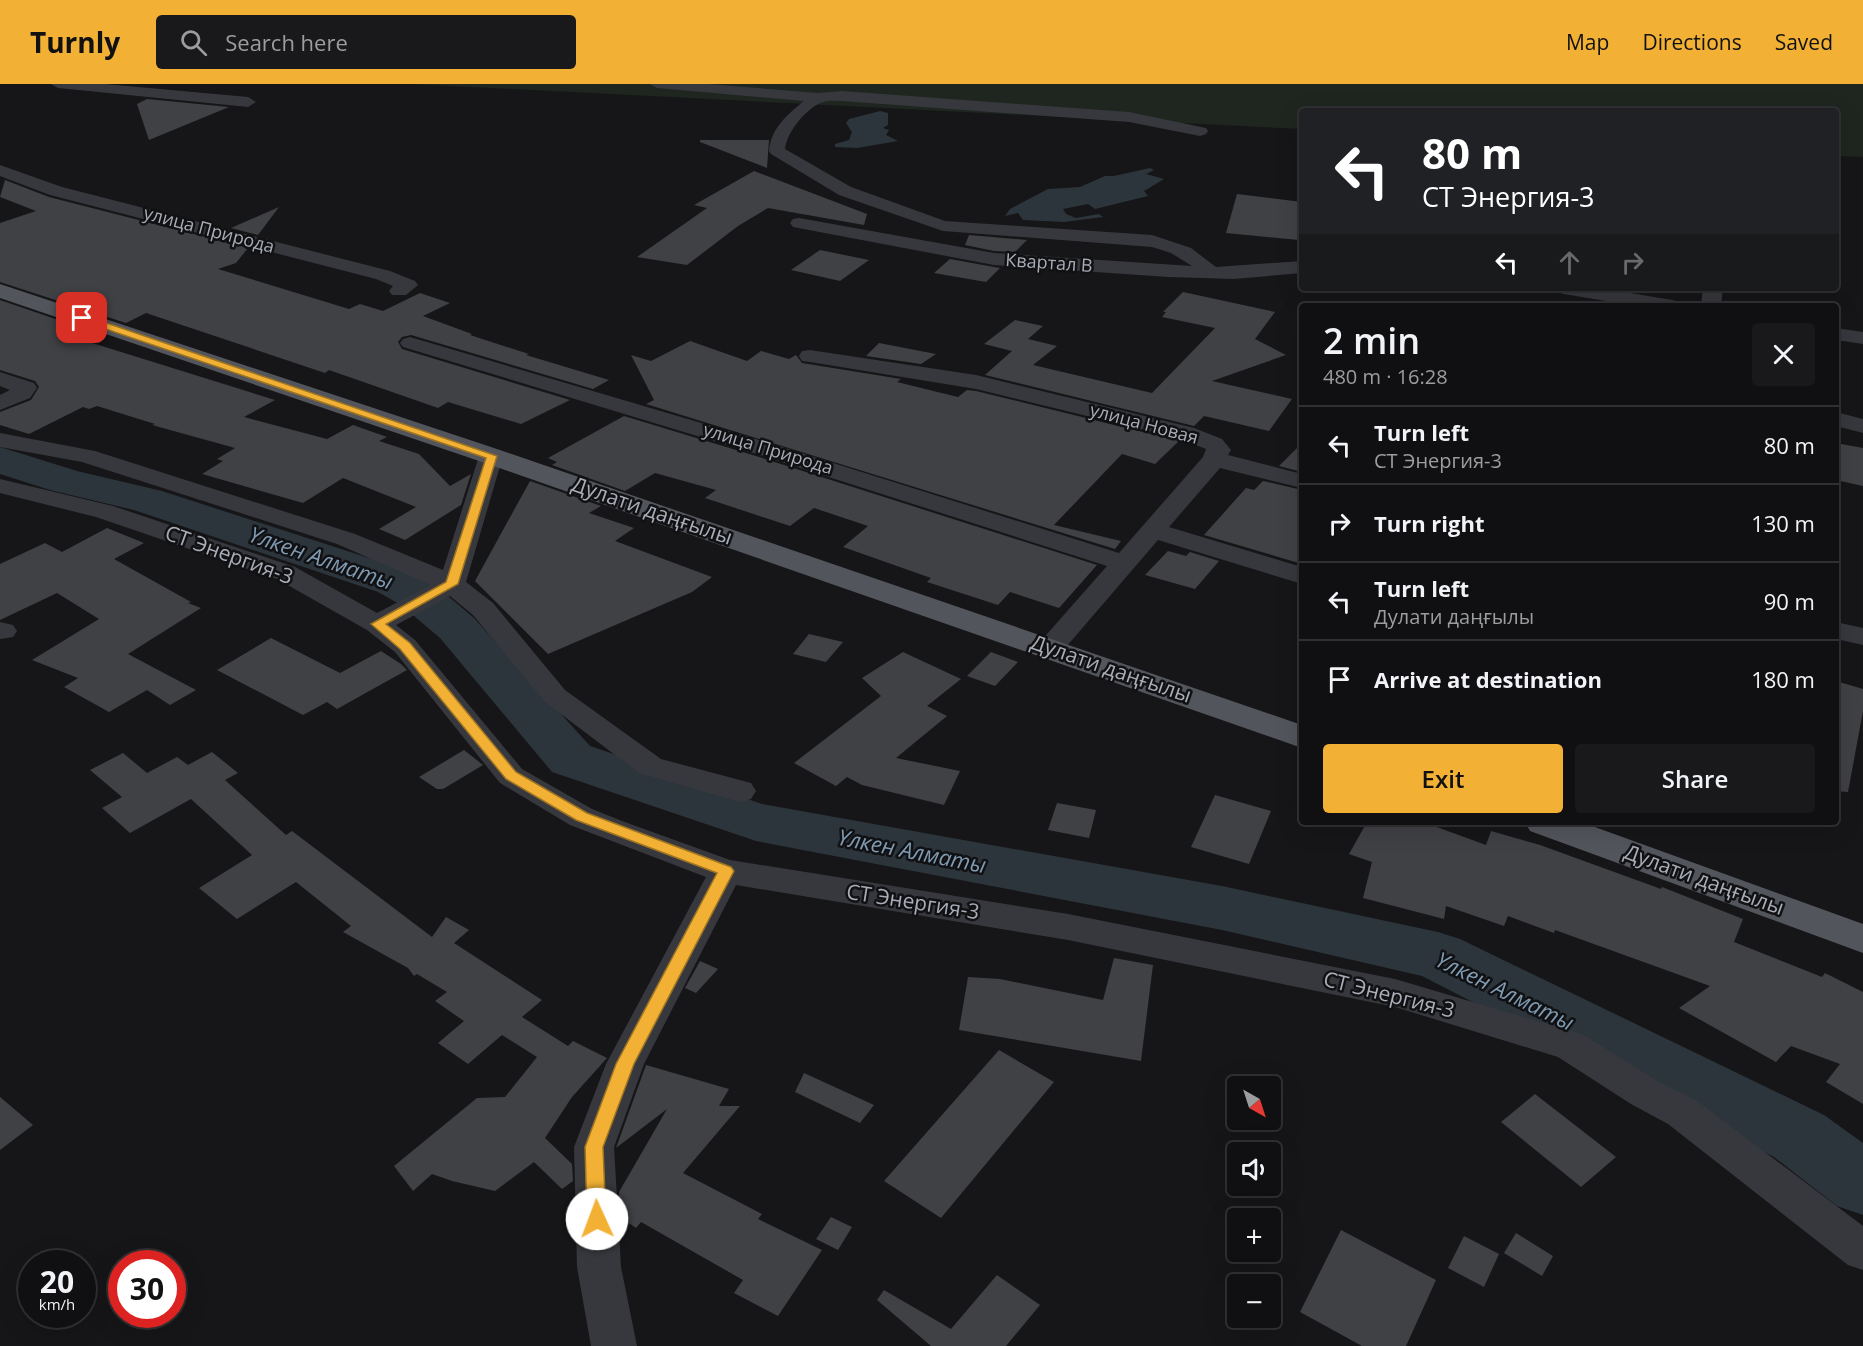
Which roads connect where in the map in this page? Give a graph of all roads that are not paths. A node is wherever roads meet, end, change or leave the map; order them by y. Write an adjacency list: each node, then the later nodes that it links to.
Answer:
1 (58, 84): 4 (street)
2 (657, 84): 3 (street)
3 (818, 98): 5 (street); 9 (street)
4 (248, 102)
5 (1200, 131)
6 (0, 170): 11 (street, улица Природа)
7 (798, 223): 9 (street, Квартал В)
8 (1299, 267): 9 (street, Квартал В)
9 (1211, 272)
10 (0, 291): 23 (main road, Дулати даңғылы)
11 (399, 291)
12 (1582, 291): 13 (street)
13 (1653, 303)
14 (1839, 334): 15 (street)
15 (1863, 338)
16 (411, 343): 28 (street, улица Природа)
17 (810, 356): 24 (street, улица Новая)
18 (0, 379): 19 (street)
19 (0, 404)
20 (1839, 420): 21 (street)
21 (1863, 426)
22 (0, 440): 30 (street)
23 (491, 456): 30 (street); 34 (main road, Дулати даңғылы)
24 (1214, 460): 25 (street); 27 (street, улица Новая)
25 (1299, 481)
26 (0, 486): 31 (street, СТ Энергия-3)
27 (1152, 530): 28 (street, улица Новая); 29 (street)
28 (1124, 563): 34 (street, улица Новая)
29 (1299, 575)
30 (443, 588): 31 (street); 36 (street)
31 (385, 619): 38 (street, СТ Энергия-3)
32 (1839, 631): 33 (street)
33 (1863, 637)
34 (1050, 648): 35 (main road, Дулати даңғылы)
35 (1299, 735)
36 (740, 791)
37 (1551, 825): 39 (main road, Дулати даңғылы)
38 (726, 871): 40 (street, СТ Энергия-3); 41 (street)
39 (1863, 939)
40 (1863, 1251)
41 (614, 1346)

